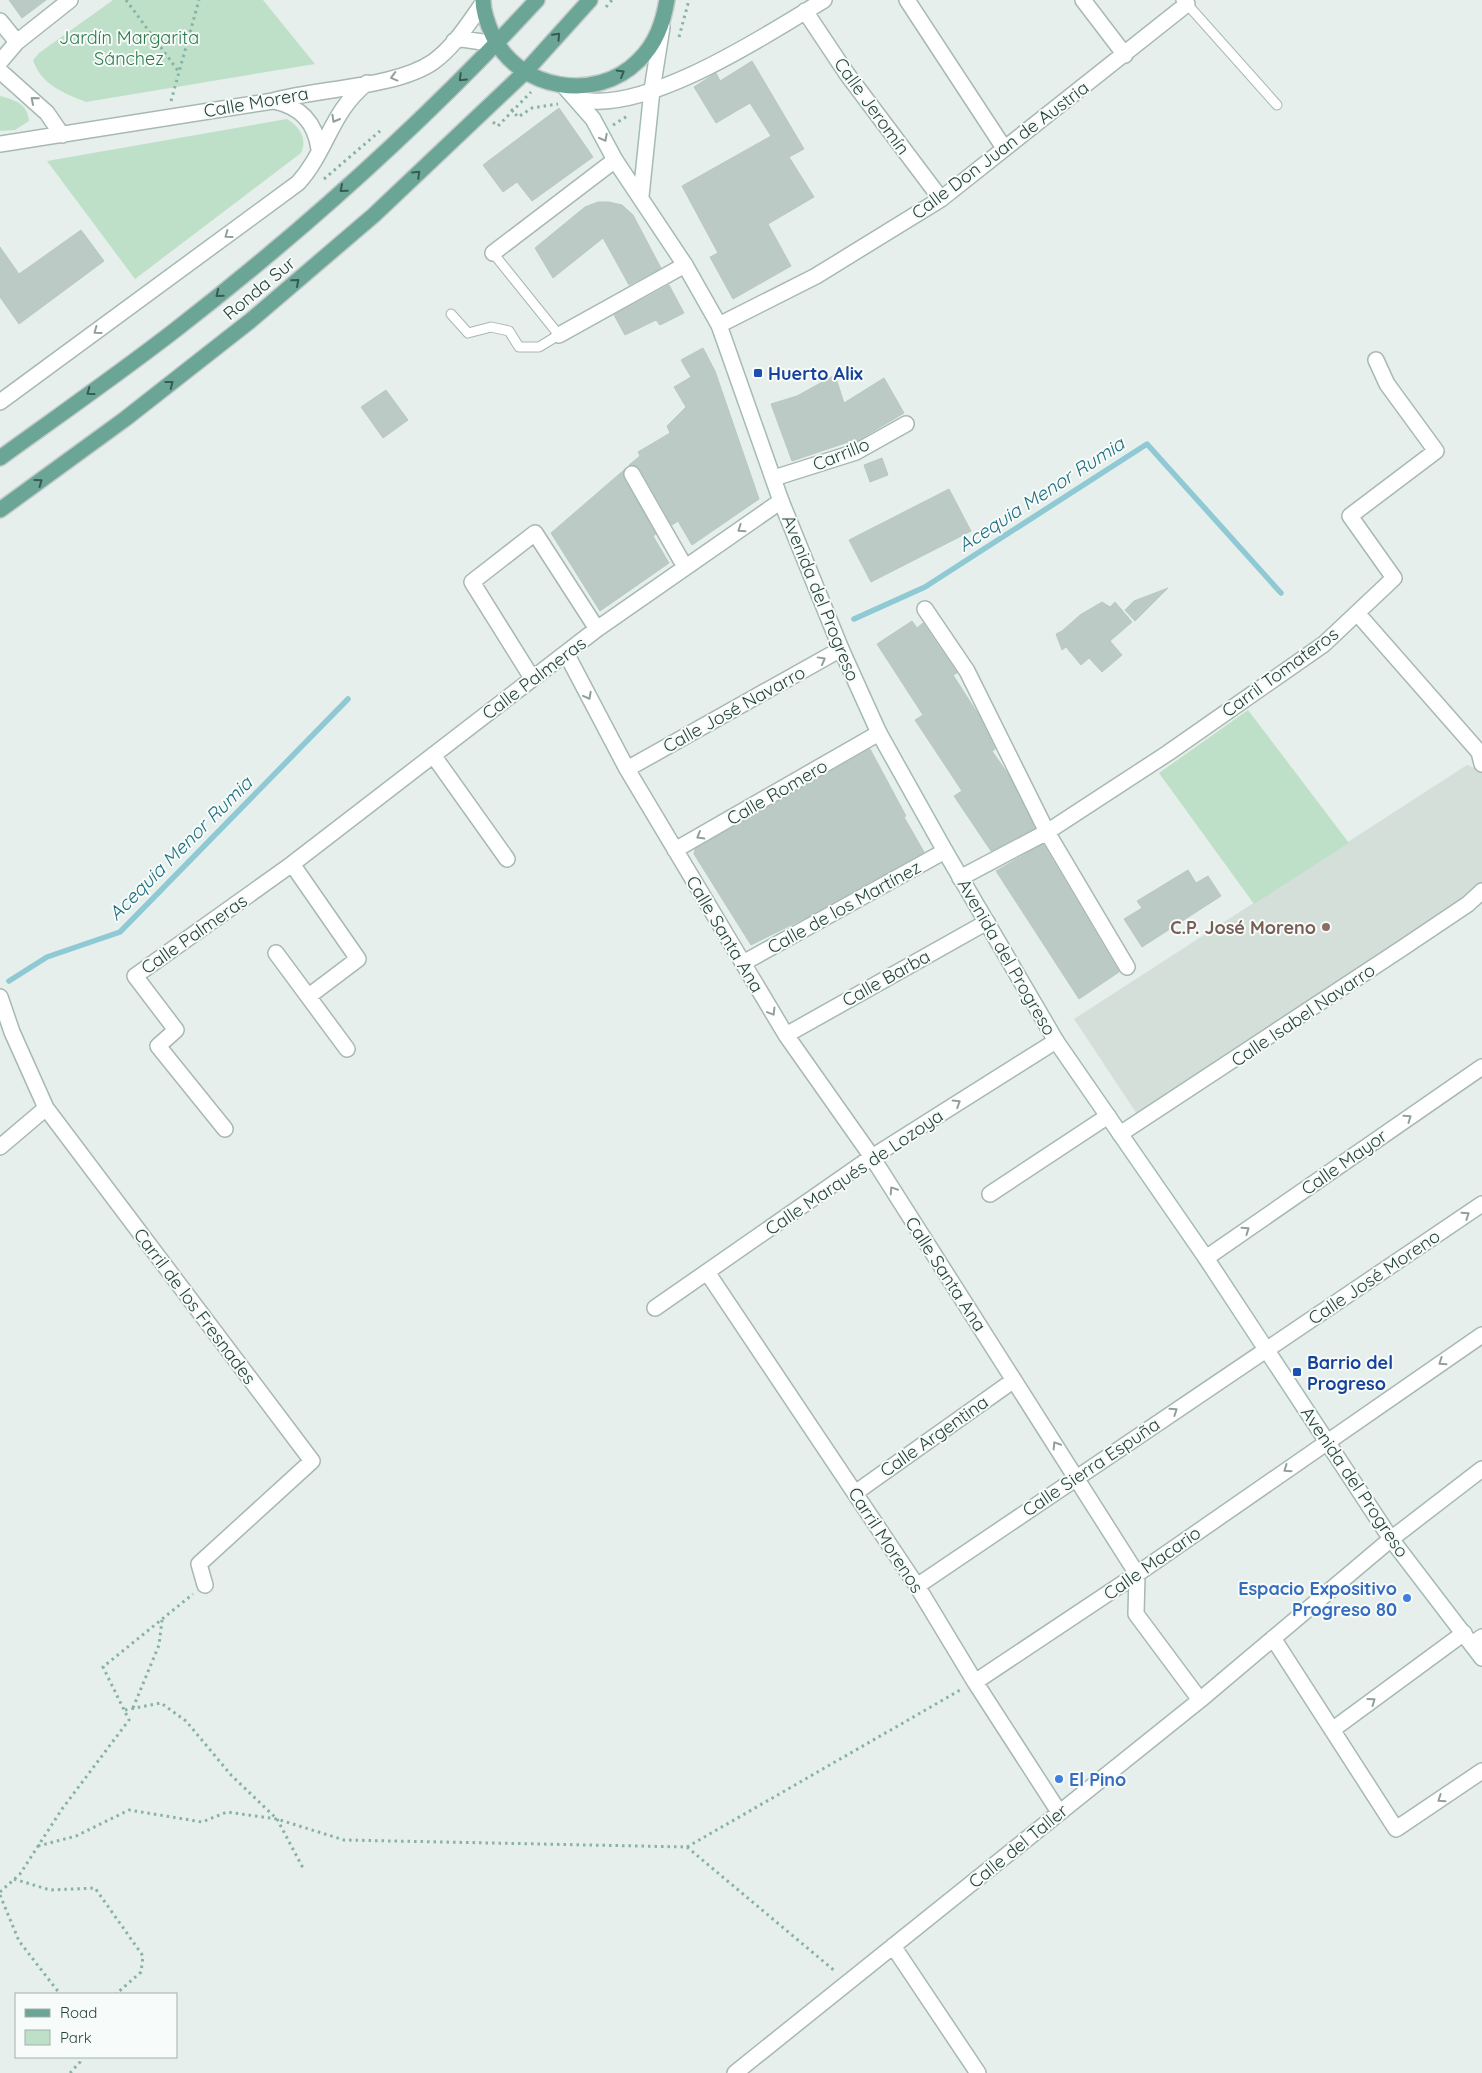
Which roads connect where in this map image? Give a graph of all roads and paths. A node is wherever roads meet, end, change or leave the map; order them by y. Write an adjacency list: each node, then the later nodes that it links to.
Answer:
1 (70, 0): 17 (street)
2 (126, 0): 23 (path)
3 (199, 0): 23 (path)
4 (537, 0): 18 (main road, Ronda Sur)
5 (590, 0): 24 (main road, Ronda Sur, one-way to 5)
6 (667, 0): 14 (main road)
7 (689, 0): 19 (path)
8 (824, 0): 13 (street)
9 (907, 0): 37 (street)
10 (1083, 0): 20 (street)
11 (482, 1): 16 (street, Calle Morera); 18 (main road)
12 (1186, 2): 20 (street, Calle Don Juan de Austria); 31 (lane)
13 (805, 11): 27 (street); 41 (street, Calle Jeromín)
14 (664, 18): 26 (main road, one-way to 14); 27 (street)
15 (0, 21): 17 (street)
16 (454, 41): 18 (street); 25 (street, Calle Morera, one-way to 25)
17 (16, 42): 21 (street)
18 (496, 44): 24 (main road); 50 (main road, Ronda Sur, one-way to 50)
19 (677, 46)
20 (1125, 55): 37 (street, Calle Don Juan de Austria)
21 (0, 62)
22 (0, 71): 35 (street, one-way to 22)
23 (179, 72): 33 (path)
24 (525, 72): 26 (main road); 28 (main road, Ronda Sur)
25 (367, 83): 29 (street, Calle Morera); 38 (street, one-way to 38)
26 (564, 86): 30 (street, Avenida del Progreso)
27 (652, 90): 30 (street); 32 (street)
28 (498, 96): 30 (path); 54 (main road, Ronda Sur, one-way to 28)
29 (272, 101): 33 (street, Calle Morera); 38 (street)
30 (571, 103): 34 (street, Avenida del Progreso)
31 (1277, 105)
32 (650, 113): 34 (path); 40 (street)
33 (166, 118): 35 (street, Calle Morera)
34 (601, 132): 39 (street, Avenida del Progreso, one-way to 39)
35 (62, 135): 36 (street, Calle Morera)
36 (0, 144)
37 (1004, 148): 41 (street, Calle Don Juan de Austria)
38 (319, 149): 48 (street, one-way to 48)
39 (615, 160): 40 (street, Avenida del Progreso); 42 (street)
40 (641, 196): 43 (street, Avenida del Progreso)
41 (942, 199): 45 (street, Calle Don Juan de Austria)
42 (493, 253): 46 (lane)
43 (685, 265): 45 (street, Avenida del Progreso); 46 (street)
44 (451, 314): 46 (lane)
45 (719, 325): 52 (street, Avenida del Progreso)
46 (561, 333)
47 (1376, 360): 57 (street, Carril Tomateros)
48 (0, 402)
49 (906, 424): 52 (street, Carrillo)
50 (0, 458)
51 (632, 474): 55 (street)
52 (774, 478): 53 (street, Avenida del Progreso)
53 (782, 502): 55 (street, Calle Palmeras, one-way to 55); 59 (street, Avenida del Progreso)
54 (0, 510)
55 (685, 567): 58 (street, Calle Palmeras)
56 (925, 609): 66 (street)
57 (1357, 613): 64 (street); 66 (street, Carril Tomateros)
58 (597, 629): 60 (street, Calle Palmeras); 61 (street)
59 (841, 649): 62 (street, Avenida del Progreso); 65 (street, Calle José Navarro, one-way to 59)
60 (566, 653): 61 (street, Calle Palmeras); 65 (street, Calle Santa Ana, one-way to 65)
61 (532, 678): 63 (street, Calle Palmeras)
62 (879, 733): 67 (street, Calle Romero, one-way to 67); 68 (street, Avenida del Progreso)
63 (433, 756): 69 (street); 70 (street, Calle Palmeras)
64 (1482, 764)
65 (627, 769): 67 (street, Calle Santa Ana)
66 (1047, 832): 71 (street, Carril Tomateros); 76 (street)
67 (675, 850): 75 (street, Calle Santa Ana)
68 (945, 851): 71 (street, Avenida del Progreso); 75 (street, Calle de los Martínez)
69 (507, 859)
70 (292, 864): 78 (street); 85 (street, Calle Palmeras)
71 (960, 878): 73 (street, Avenida del Progreso)
72 (1482, 891): 86 (street, Calle Isabel Navarro)
73 (987, 922): 79 (street, Calle Barba); 80 (street, Avenida del Progreso)
74 (276, 953): 78 (street)
75 (743, 963): 79 (street, Calle Santa Ana, one-way to 79)
76 (1128, 967)
77 (0, 996): 83 (street, Carril de los Fresnades)
78 (309, 996): 81 (street)
79 (786, 1035): 88 (street, Calle Santa Ana)
80 (1056, 1041): 84 (street, Avenida del Progreso); 88 (street, Calle Marqués de Lozoya, one-way to 80)
81 (347, 1049)
82 (1482, 1067): 91 (street, Calle Mayor, one-way to 82)
83 (46, 1108): 87 (street); 103 (street, Carril de los Fresnades)
84 (1108, 1116): 86 (street, Avenida del Progreso); 89 (street)
85 (225, 1129)
86 (1120, 1134): 91 (street, Avenida del Progreso)
87 (0, 1147)
88 (872, 1157): 92 (street, Calle Marqués de Lozoya); 96 (street, Calle Santa Ana, one-way to 88)
89 (990, 1194)
90 (1482, 1204): 95 (street, Calle José Moreno, one-way to 90)
91 (1206, 1258): 95 (street, Avenida del Progreso)
92 (707, 1272): 93 (street, Calle Marqués de Lozoya); 100 (street, Carril Morenos)
93 (655, 1308)
94 (1482, 1335): 97 (street, Calle Macario, one-way to 97)
95 (1266, 1350): 97 (street, Avenida del Progreso); 99 (street, Calle Sierra Espuña, one-way to 95)
96 (1014, 1380): 99 (street, Calle Santa Ana, one-way to 96); 100 (street, Calle Argentina)
97 (1327, 1441): 101 (street, Avenida del Progreso); 102 (street, Calle Macario, one-way to 102)
98 (1482, 1469): 101 (street, Calle del Taller)
99 (1079, 1482): 102 (street, Calle Santa Ana); 104 (street, Calle Sierra Espuña)
100 (855, 1492): 104 (street, Carril Morenos)
101 (1391, 1539): 106 (street, Calle del Taller); 107 (street, Avenida del Progreso)
102 (1137, 1574): 109 (street, Calle Macario); 110 (street)
103 (205, 1584): 105 (path)
104 (917, 1586): 109 (street, Carril Morenos)
105 (162, 1619): 111 (path); 112 (path)
106 (1273, 1638): 110 (street, Calle del Taller); 113 (street)
107 (1472, 1638): 108 (street, Avenida del Progreso); 113 (street, one-way to 107)
108 (1482, 1658)
109 (975, 1682): 115 (street, Carril Morenos); 118 (path)
110 (1200, 1700): 115 (street, Calle del Taller)
111 (133, 1709): 112 (path); 116 (path)
112 (125, 1710): 117 (path)
113 (1332, 1730): 114 (street, one-way to 113)
114 (1482, 1772)
115 (1059, 1812): 122 (street, Calle del Taller)
116 (276, 1819): 117 (path); 118 (path); 119 (path)
117 (38, 1846): 120 (path)
118 (687, 1847): 123 (path)
119 (303, 1868)
120 (14, 1880): 121 (path); 125 (path)
121 (0, 1893): 124 (path)
122 (893, 1946): 123 (street, Calle del Taller); 129 (street)
123 (846, 1984): 128 (street, Calle del Taller)
124 (59, 1993)
125 (117, 1993)
126 (81, 2058): 127 (path)
127 (70, 2073)
128 (735, 2073)
129 (978, 2073)

